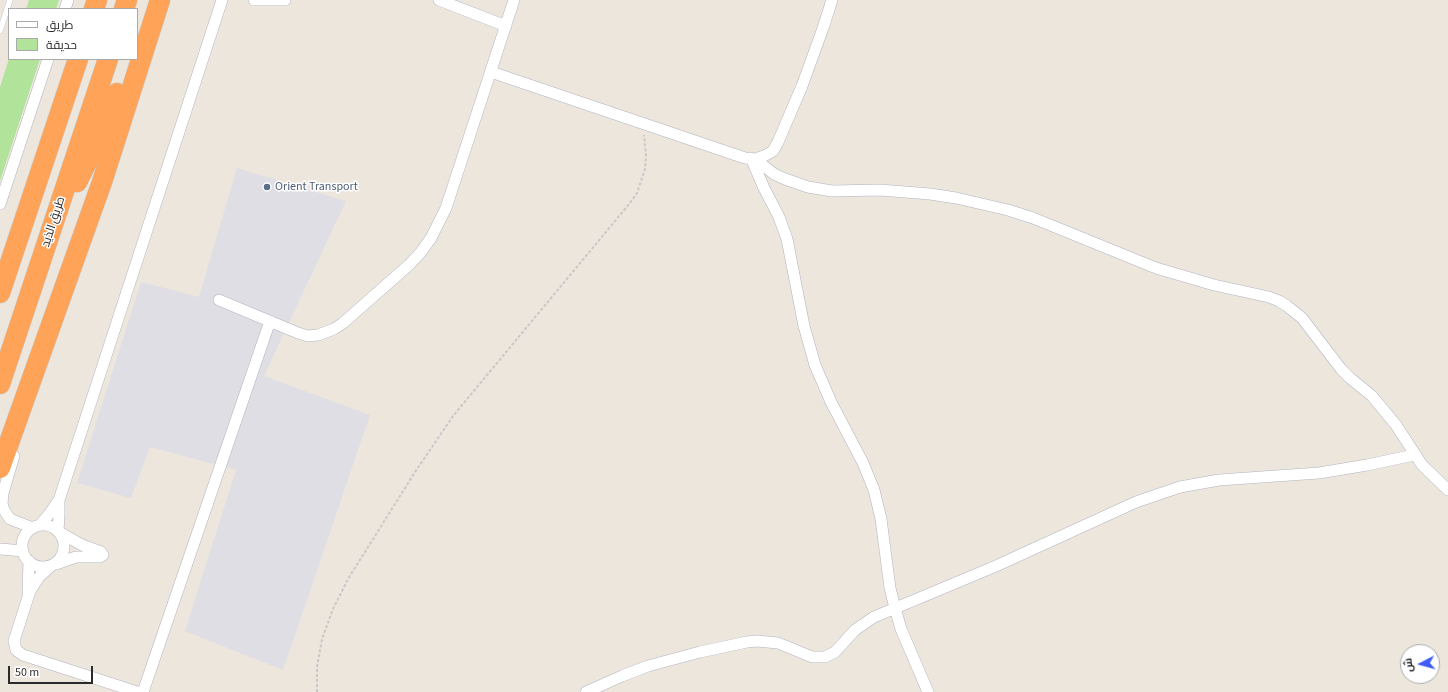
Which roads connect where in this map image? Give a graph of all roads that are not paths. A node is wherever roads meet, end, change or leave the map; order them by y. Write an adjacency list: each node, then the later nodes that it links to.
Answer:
1 (10, 0): 11 (lane)
2 (151, 0): 12 (highway)
3 (160, 0): 25 (highway)
4 (222, 0): 29 (street)
5 (254, 0): 6 (street)
6 (285, 0)
7 (439, 0): 10 (street)
8 (514, 0): 10 (street)
9 (832, 0): 18 (street)
10 (506, 26): 17 (street)
11 (0, 31)
12 (138, 36)
13 (48, 60): 19 (street)
14 (78, 60): 21 (highway)
15 (108, 60): 20 (highway, طريق الذيد)
16 (130, 60): 20 (highway)
17 (491, 72): 18 (street); 23 (street)
18 (753, 159): 26 (street); 37 (street)
19 (0, 204)
20 (56, 214): 24 (highway, طريق الذيد)
21 (0, 293)
22 (218, 300): 23 (street)
23 (270, 321): 39 (street)
24 (0, 384)
25 (25, 399): 27 (highway); 30 (street)
26 (1414, 455): 28 (street); 37 (street)
27 (0, 468)
28 (1448, 490)
29 (59, 500): 30 (street); 31 (street)
30 (36, 527): 31 (street); 33 (street)
31 (58, 532): 35 (street); 35 (street)
32 (0, 549): 33 (street)
33 (23, 552): 34 (street)
34 (29, 561): 35 (street); 36 (street)
35 (52, 566): 36 (street)
36 (28, 598): 38 (street)
37 (895, 608): 40 (street); 41 (street)
38 (137, 692)
39 (143, 692)
40 (586, 692)
41 (928, 692)

